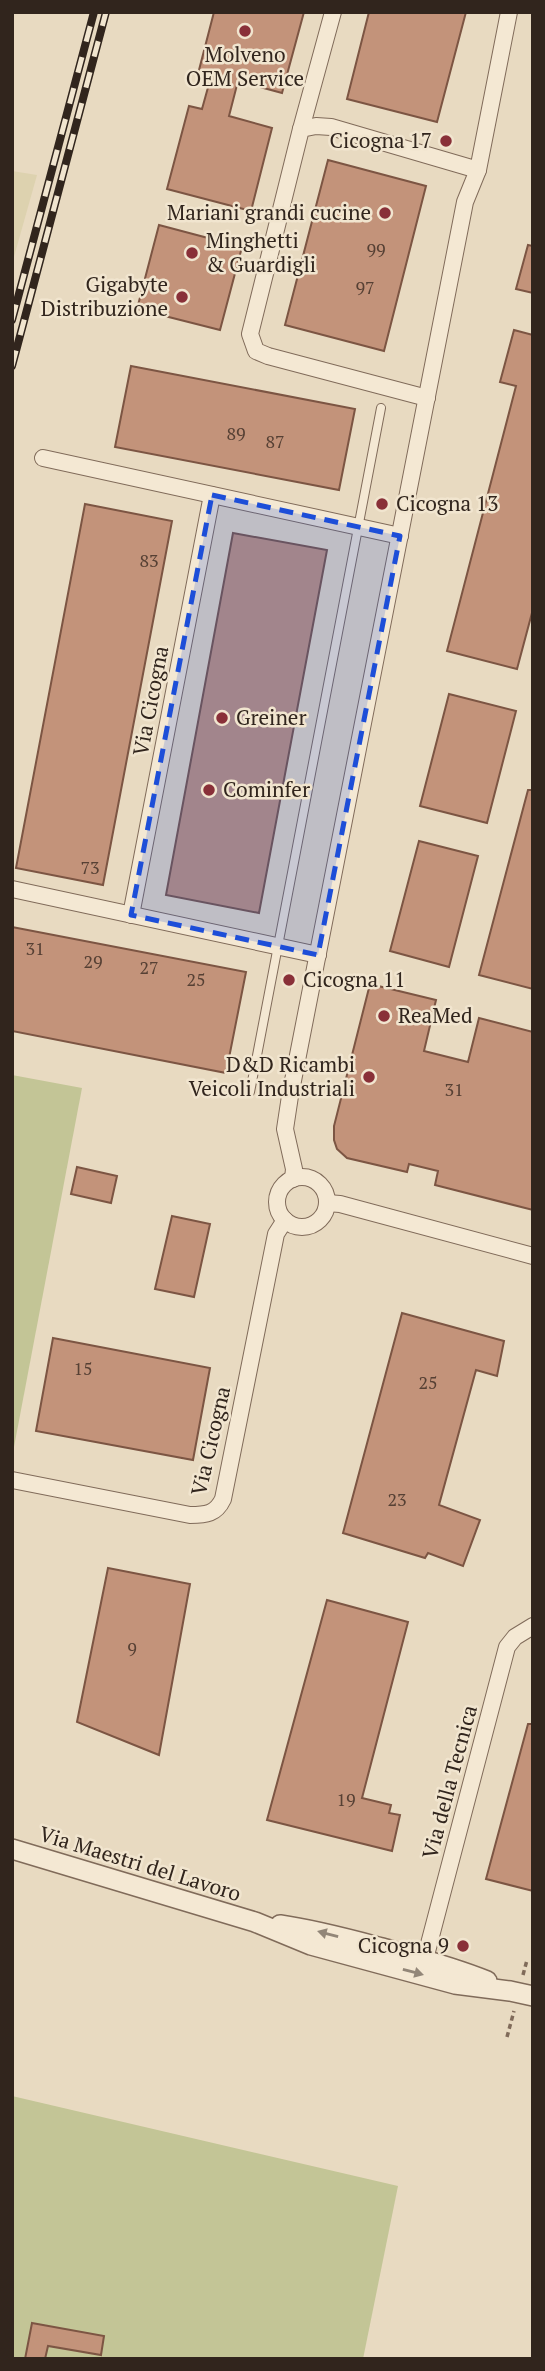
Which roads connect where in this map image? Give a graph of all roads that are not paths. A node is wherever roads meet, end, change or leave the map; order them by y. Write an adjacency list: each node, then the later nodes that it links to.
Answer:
1 (333, 12): 3 (street)
2 (509, 12): 4 (street)
3 (301, 129): 4 (street); 5 (street)
4 (478, 170): 5 (street)
5 (427, 398): 10 (street)
6 (381, 408): 9 (lane)
7 (43, 458): 8 (street)
8 (212, 495): 9 (street); 12 (street, Via Cicogna)
9 (358, 527): 10 (street); 13 (lane)
10 (400, 536): 14 (street)
11 (12, 889): 12 (street)
12 (131, 915): 13 (street)
13 (278, 947): 14 (street); 15 (lane)
14 (318, 955): 16 (street)
15 (250, 1093)
16 (293, 1179): 17 (street); 18 (street, Via Cicogna)
17 (327, 1203): 18 (street); 19 (street)
18 (285, 1220): 20 (street, Via Cicogna)
19 (533, 1256)
20 (12, 1480)
21 (533, 1626): 24 (street, Via della Tecnica)
22 (12, 1850): 23 (street, Via Maestri del Lavoro)
23 (255, 1922): 24 (street, Via Maestri del Lavoro, one-way to 23); 25 (street, Via Maestri del Lavoro, one-way to 25)
24 (425, 1959): 25 (street, Via Maestri del Lavoro)
25 (516, 1993): 26 (street, Via Maestri del Lavoro)
26 (533, 1996)

